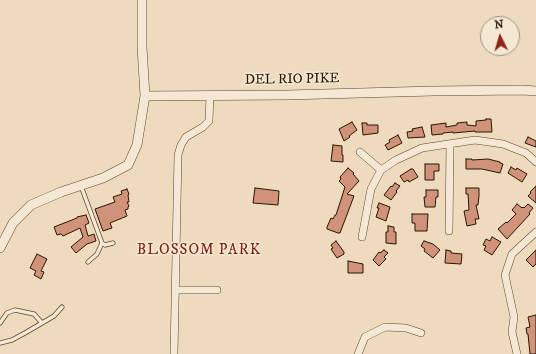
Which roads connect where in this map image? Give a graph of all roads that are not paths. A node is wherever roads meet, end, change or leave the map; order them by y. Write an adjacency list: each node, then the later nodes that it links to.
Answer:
1 (142, 0): 4 (street)
2 (536, 91): 3 (street, DEL RIO PIKE)
3 (210, 95): 4 (street, DEL RIO PIKE); 17 (street)
4 (145, 96): 9 (street)
5 (450, 144): 7 (street); 8 (street); 10 (street)
6 (360, 152): 8 (street)
7 (536, 162)
8 (381, 170): 12 (street)
9 (80, 185): 14 (lane); 15 (street)
10 (449, 231)
11 (536, 232): 26 (street)
12 (362, 236)
13 (113, 243): 14 (lane)
14 (102, 244): 16 (lane)
15 (0, 248)
16 (88, 262)
17 (175, 290): 18 (street); 24 (street)
18 (216, 290)
19 (62, 307): 21 (lane)
20 (0, 323): 21 (lane)
21 (42, 323): 23 (lane)
22 (421, 333): 25 (street)
23 (0, 343)
24 (174, 354)
25 (358, 354)
26 (517, 354)

